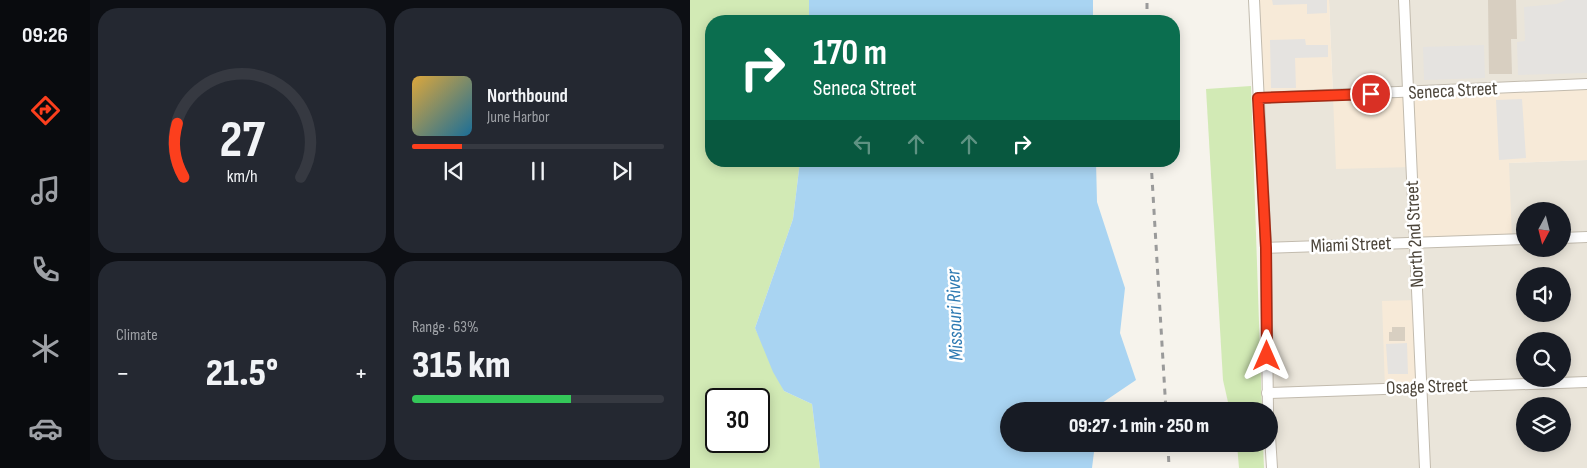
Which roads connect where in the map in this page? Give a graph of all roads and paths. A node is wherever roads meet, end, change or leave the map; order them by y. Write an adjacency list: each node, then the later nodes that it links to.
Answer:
1 (1254, 0): 5 (street)
2 (1404, 0): 4 (street, North 2nd Street)
3 (1587, 84): 4 (street, Seneca Street)
4 (1409, 93): 5 (street, Seneca Street); 9 (street, North 2nd Street)
5 (1258, 98): 10 (street)
6 (1587, 237): 7 (street)
7 (1571, 238)
8 (1516, 239): 9 (street, Miami Street)
9 (1415, 243): 10 (street, Miami Street); 12 (street, North 2nd Street)
10 (1266, 248): 13 (street)
11 (1587, 382): 12 (street, Osage Street)
12 (1422, 388): 13 (street, Osage Street); 17 (street, North 2nd Street)
13 (1267, 393): 14 (street)
14 (1268, 402)
15 (1271, 452): 16 (street)
16 (1272, 468)
17 (1425, 468)

